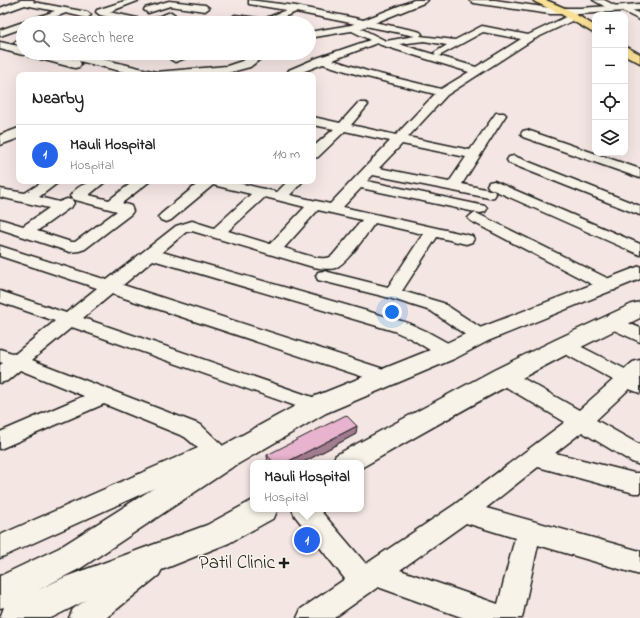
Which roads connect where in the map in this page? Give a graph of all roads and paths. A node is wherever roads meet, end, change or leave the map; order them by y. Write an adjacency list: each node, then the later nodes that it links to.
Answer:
1 (423, 0): 24 (street)
2 (474, 0): 18 (street)
3 (538, 0): 18 (main road)
4 (554, 0): 18 (main road)
5 (597, 0): 9 (street)
6 (26, 1): 15 (street); 17 (street)
7 (126, 2): 14 (street); 20 (street)
8 (252, 2): 12 (street)
9 (622, 6): 10 (street); 18 (street); 22 (street)
10 (640, 7)
11 (205, 8): 14 (street)
12 (296, 9): 21 (street); 24 (street)
13 (92, 10): 17 (street)
14 (148, 10): 16 (street)
15 (0, 11)
16 (157, 11)
17 (70, 12): 19 (street)
18 (572, 13): 23 (main road); 26 (main road); 30 (street)
19 (56, 16)
20 (117, 16)
21 (278, 16)
22 (640, 17)
23 (592, 20)
24 (360, 25): 28 (street); 29 (street); 32 (street)
25 (16, 27): 27 (street)
26 (592, 29)
27 (0, 33)
28 (316, 34)
29 (427, 38): 32 (street); 35 (street)
30 (529, 38): 35 (street); 46 (street)
31 (0, 39): 34 (street)
32 (380, 42): 45 (street); 46 (street)
33 (628, 42): 38 (main road)
34 (16, 43)
35 (455, 43): 39 (street)
36 (0, 45): 37 (street)
37 (16, 45)
38 (640, 49)
39 (439, 52)
40 (628, 52): 41 (main road)
41 (640, 59)
42 (61, 60): 47 (street)
43 (99, 60): 48 (street)
44 (252, 60): 49 (street)
45 (321, 60): 50 (street); 51 (street)
46 (477, 71): 51 (street)
47 (109, 72)
48 (142, 72)
49 (208, 72)
50 (293, 72)
51 (443, 93): 60 (street)
52 (362, 105): 56 (street)
53 (500, 115): 62 (street)
54 (316, 122): 56 (street)
55 (16, 126): 57 (street)
56 (342, 128): 60 (street); 63 (street)
57 (0, 132)
58 (16, 134): 61 (street)
59 (527, 134): 66 (street)
60 (398, 139): 62 (street); 65 (street)
61 (0, 140)
62 (474, 155): 74 (street)
63 (316, 157)
64 (514, 160): 84 (street)
65 (370, 170): 67 (street); 74 (street)
66 (640, 174)
67 (358, 183): 83 (street); 98 (street)
68 (48, 184): 79 (street)
69 (94, 184): 77 (street)
70 (139, 184): 80 (street)
71 (207, 184): 85 (street)
72 (237, 184): 76 (street)
73 (293, 184): 78 (street)
74 (453, 187): 93 (street)
75 (0, 193): 79 (street)
76 (261, 193): 78 (street); 90 (street)
77 (77, 196): 82 (street); 89 (street)
78 (280, 197): 81 (street)
79 (27, 198): 82 (street)
80 (115, 202)
81 (314, 205): 83 (street); 92 (street)
82 (61, 207): 89 (street)
83 (333, 209): 86 (street)
84 (640, 210)
85 (166, 217)
86 (371, 218): 88 (street); 92 (street)
87 (0, 224): 89 (street)
88 (433, 231): 91 (street); 100 (street)
89 (25, 232)
90 (216, 233): 92 (street); 95 (street)
91 (466, 239)
92 (273, 250)
93 (640, 250)
94 (0, 252): 99 (street)
95 (150, 254): 99 (street); 108 (street)
96 (640, 272): 98 (street)
97 (324, 276): 100 (street)
98 (610, 286): 105 (street)
99 (109, 287): 103 (street); 112 (street)
100 (392, 293): 105 (street)
101 (0, 296): 103 (street)
102 (640, 309): 104 (street)
103 (69, 320): 109 (street); 115 (street)
104 (612, 322): 106 (street); 107 (street)
105 (480, 336): 108 (street)
106 (640, 336)
107 (563, 345): 111 (street); 113 (street)
108 (448, 352): 112 (street)
109 (8, 359): 110 (street); 114 (street)
110 (0, 376)
111 (502, 376): 116 (street); 121 (street)
112 (386, 377): 115 (street)
113 (636, 378): 116 (street)
114 (104, 396): 117 (street); 118 (street)
115 (317, 406): 118 (street)
116 (581, 421): 119 (street); 120 (street)
117 (0, 441)
118 (217, 456): 127 (street); 130 (street)
119 (640, 456)
120 (535, 457): 122 (street); 125 (street)
121 (351, 460)
122 (640, 484)
123 (258, 512): 130 (street)
124 (307, 512): 129 (street)
125 (463, 512): 126 (street); 129 (street)
126 (529, 531): 128 (street); 135 (street)
127 (0, 547)
128 (640, 563)
129 (368, 577): 133 (street); 134 (street)
130 (77, 588): 131 (street); 132 (street)
131 (0, 593)
132 (16, 618)
133 (311, 618)
134 (500, 618)
135 (508, 618)

